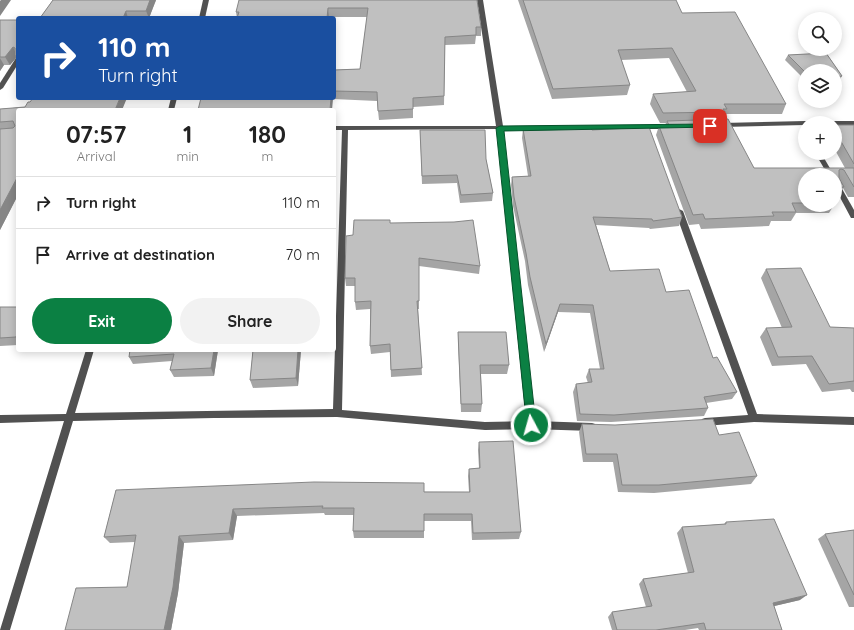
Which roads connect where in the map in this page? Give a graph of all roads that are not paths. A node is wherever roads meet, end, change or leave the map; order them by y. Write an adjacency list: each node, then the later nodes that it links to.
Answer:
1 (206, 0): 3 (street)
2 (480, 0): 12 (street)
3 (202, 16)
4 (16, 62): 5 (street)
5 (0, 88)
6 (842, 123): 7 (street)
7 (854, 123)
8 (798, 125): 10 (street)
9 (679, 126): 12 (street)
10 (717, 126)
11 (336, 128): 13 (street)
12 (500, 128): 13 (street); 24 (street)
13 (345, 129): 18 (street)
14 (842, 195): 16 (street)
15 (675, 202): 19 (street)
16 (854, 216)
17 (89, 352): 21 (street)
18 (337, 413): 21 (street); 24 (street)
19 (754, 418): 22 (street); 23 (street)
20 (0, 419): 21 (street)
21 (68, 419): 26 (street)
22 (854, 421)
23 (698, 422)
24 (531, 425): 25 (street)
25 (604, 428)
26 (5, 630)

